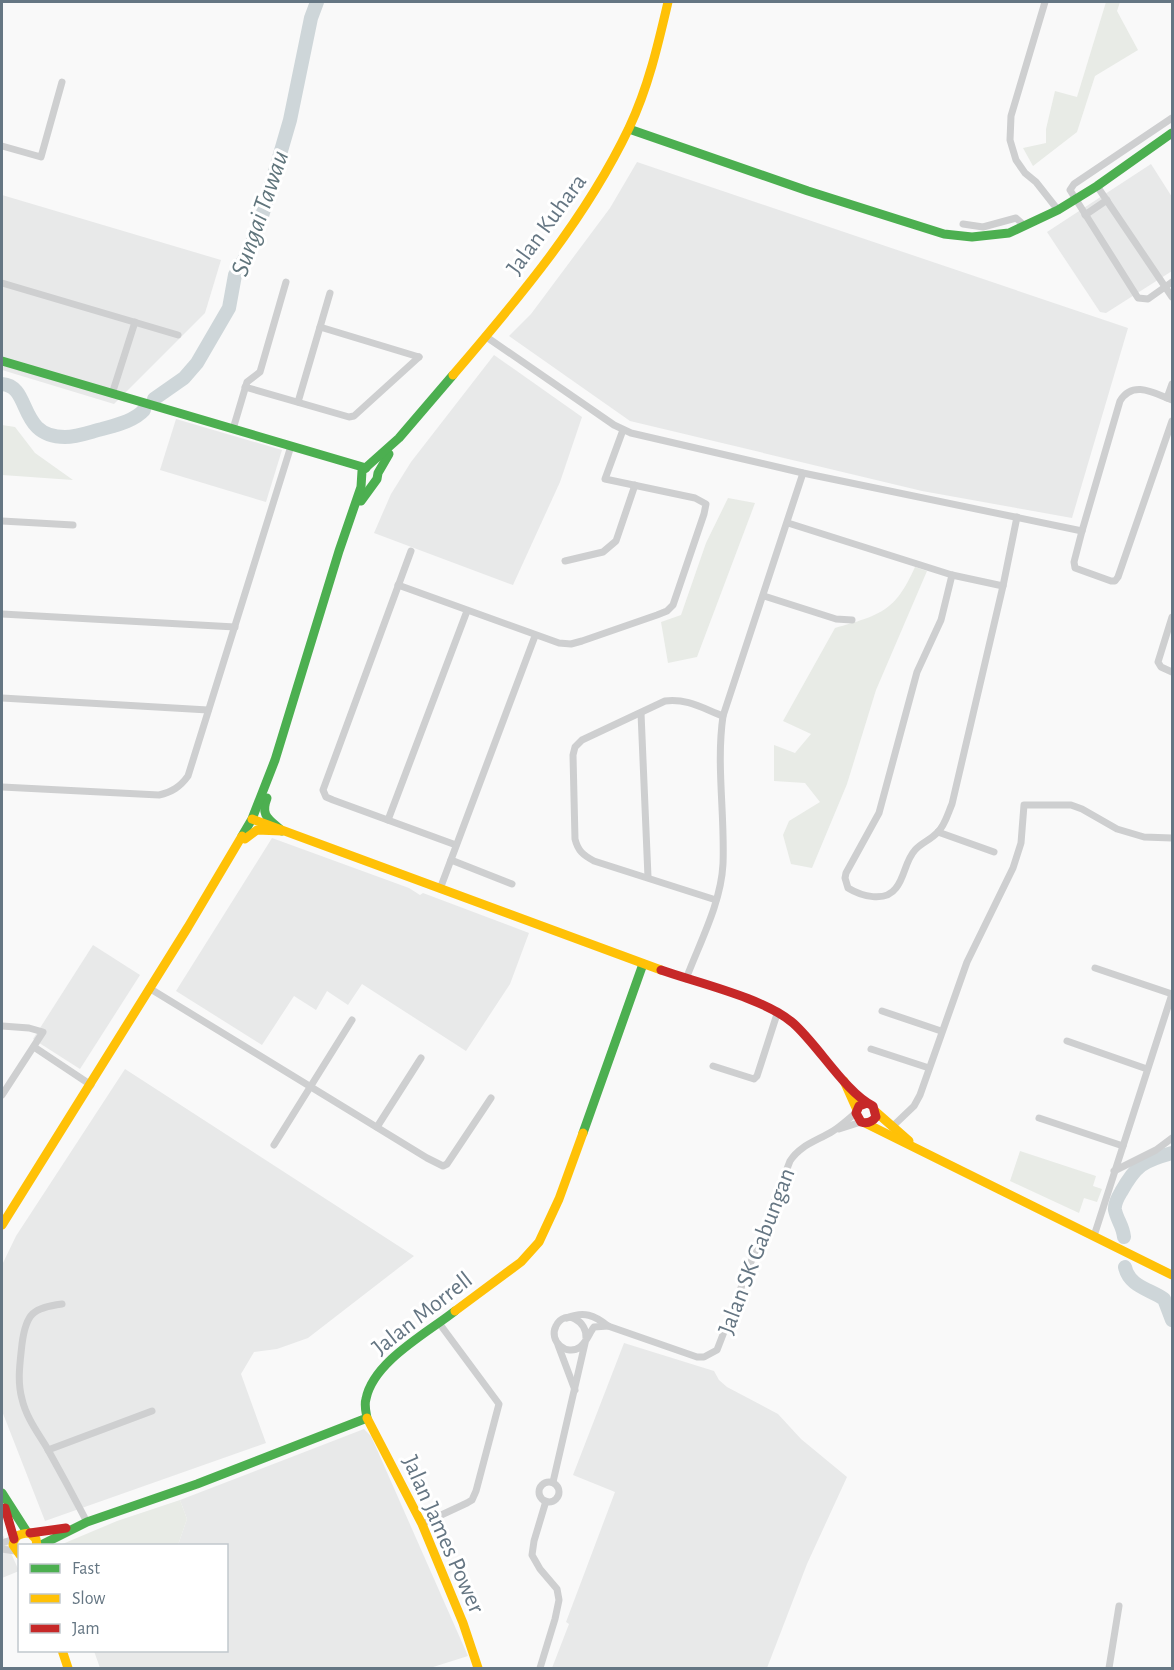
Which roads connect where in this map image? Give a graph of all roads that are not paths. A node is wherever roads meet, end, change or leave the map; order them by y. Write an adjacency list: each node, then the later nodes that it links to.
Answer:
1 (668, 2): 5 (street, Jalan Kuhara)
2 (1045, 2): 11 (street)
3 (62, 82): 7 (street)
4 (1173, 118): 9 (street)
5 (629, 129): 14 (street); 23 (street, Jalan Kuhara)
6 (1173, 133): 8 (street)
7 (2, 146)
8 (1097, 186): 9 (street); 10 (street)
9 (1076, 200): 11 (street); 12 (street)
10 (1107, 200): 12 (street); 17 (street)
11 (1058, 210): 14 (street)
12 (1085, 215): 17 (street)
13 (963, 225): 14 (street)
14 (1024, 226)
15 (286, 282): 26 (street)
16 (2, 283): 20 (street)
17 (1169, 284): 19 (street)
18 (330, 293): 21 (street)
19 (1173, 297)
20 (135, 322): 22 (street); 27 (street)
21 (320, 327): 29 (street); 29 (street)
22 (178, 335)
23 (485, 336): 32 (street); 33 (street, Jalan Kuhara)
24 (2, 361): 27 (street)
25 (1173, 384): 28 (street)
26 (245, 387): 29 (street); 31 (street)
27 (112, 394): 31 (street)
28 (1170, 399): 47 (street)
29 (298, 402)
30 (1173, 422): 47 (street)
31 (233, 429): 34 (street)
32 (623, 430): 38 (street); 41 (street)
33 (399, 438): 36 (street); 37 (street)
34 (291, 446): 35 (street); 58 (street)
35 (338, 460): 36 (street); 39 (street)
36 (367, 467): 37 (street); 39 (street)
37 (378, 473): 40 (street)
38 (803, 473): 42 (street); 45 (street)
39 (362, 478): 40 (street); 43 (street)
40 (372, 484): 43 (street)
41 (635, 485): 49 (street); 59 (street)
42 (1017, 517): 47 (street); 52 (street)
43 (351, 520): 65 (street)
44 (2, 521): 46 (street)
45 (788, 523): 50 (street); 53 (street)
46 (73, 525)
47 (1082, 531)
48 (411, 552): 51 (street)
49 (565, 561)
50 (952, 574): 52 (street); 70 (street)
51 (399, 585): 54 (street); 68 (street)
52 (1003, 586): 70 (street)
53 (764, 596): 57 (street); 64 (street)
54 (467, 611): 59 (street); 68 (street)
55 (2, 614): 58 (street)
56 (1173, 617): 60 (street)
57 (852, 620)
58 (235, 627): 62 (street)
59 (535, 636): 73 (street)
60 (1173, 672)
61 (2, 698): 62 (street)
62 (208, 710): 66 (street)
63 (641, 713): 64 (street); 76 (street); 76 (street)
64 (723, 716): 79 (street)
65 (275, 760): 67 (street); 69 (street)
66 (2, 787)
67 (252, 819): 69 (street); 72 (street)
68 (388, 820): 73 (street)
69 (282, 831): 72 (street); 78 (street)
70 (938, 832): 74 (street)
71 (1173, 838): 89 (street)
72 (238, 845): 83 (street)
73 (456, 845): 75 (street)
74 (994, 852)
75 (451, 860): 77 (street); 78 (street)
76 (648, 877): 79 (street)
77 (512, 884)
78 (440, 889): 80 (street)
79 (716, 900): 82 (street)
80 (643, 964): 82 (street); 118 (street, Jalan Morrell)
81 (1095, 968): 84 (street)
82 (686, 979): 85 (street)
83 (150, 988): 98 (street); 99 (street)
84 (1173, 994): 96 (street)
85 (777, 1011): 94 (street); 97 (street)
86 (882, 1011): 89 (street)
87 (352, 1020): 99 (street)
88 (2, 1026): 91 (street)
89 (941, 1031): 95 (street)
90 (1067, 1041): 96 (street)
91 (34, 1047): 98 (street); 100 (street)
92 (871, 1049): 95 (street)
93 (421, 1058): 107 (street)
94 (713, 1066)
95 (929, 1068): 106 (street)
96 (1148, 1069): 110 (street)
97 (843, 1079): 102 (street); 104 (street)
98 (91, 1085): 113 (street)
99 (311, 1088): 107 (street); 109 (street)
100 (2, 1095)
101 (491, 1098): 107 (street)
102 (867, 1103): 103 (street); 104 (street)
103 (876, 1112): 104 (street); 106 (street)
104 (860, 1117): 111 (street); 119 (street, Jalan SK Gabungan)
105 (1039, 1118): 110 (street)
106 (892, 1126): 111 (street)
107 (377, 1127)
108 (1173, 1138): 112 (street)
109 (274, 1145)
110 (1123, 1146): 112 (street)
111 (923, 1152): 114 (street)
112 (1114, 1171): 114 (street)
113 (2, 1225)
114 (1094, 1236): 115 (street)
115 (1173, 1275)
116 (62, 1304): 125 (street)
117 (567, 1318): 119 (street, Jalan SK Gabungan); 120 (street); 121 (street)
118 (439, 1323): 124 (street, Jalan Morrell); 130 (street)
119 (608, 1326): 120 (street)
120 (586, 1339): 121 (street); 122 (street)
121 (557, 1343): 122 (street)
122 (575, 1390): 126 (street)
123 (152, 1411): 125 (street)
124 (367, 1418): 129 (street); 130 (street, Jalan James Power)
125 (48, 1450): 129 (street)
126 (553, 1482): 128 (street); 128 (street)
127 (2, 1495): 132 (street); 133 (street)
128 (546, 1501): 143 (street)
129 (87, 1522): 131 (street)
130 (422, 1524): 142 (street, Jalan James Power)
131 (75, 1527): 132 (street); 136 (street)
132 (28, 1533): 133 (street); 135 (street)
133 (14, 1539): 134 (street); 138 (street)
134 (2, 1543)
135 (38, 1544)
136 (40, 1544)
137 (2, 1549): 138 (street)
138 (17, 1553)
139 (1119, 1606): 144 (street)
140 (63, 1652): 141 (street)
141 (68, 1668)
142 (478, 1668)
143 (540, 1668)
144 (1109, 1668)

